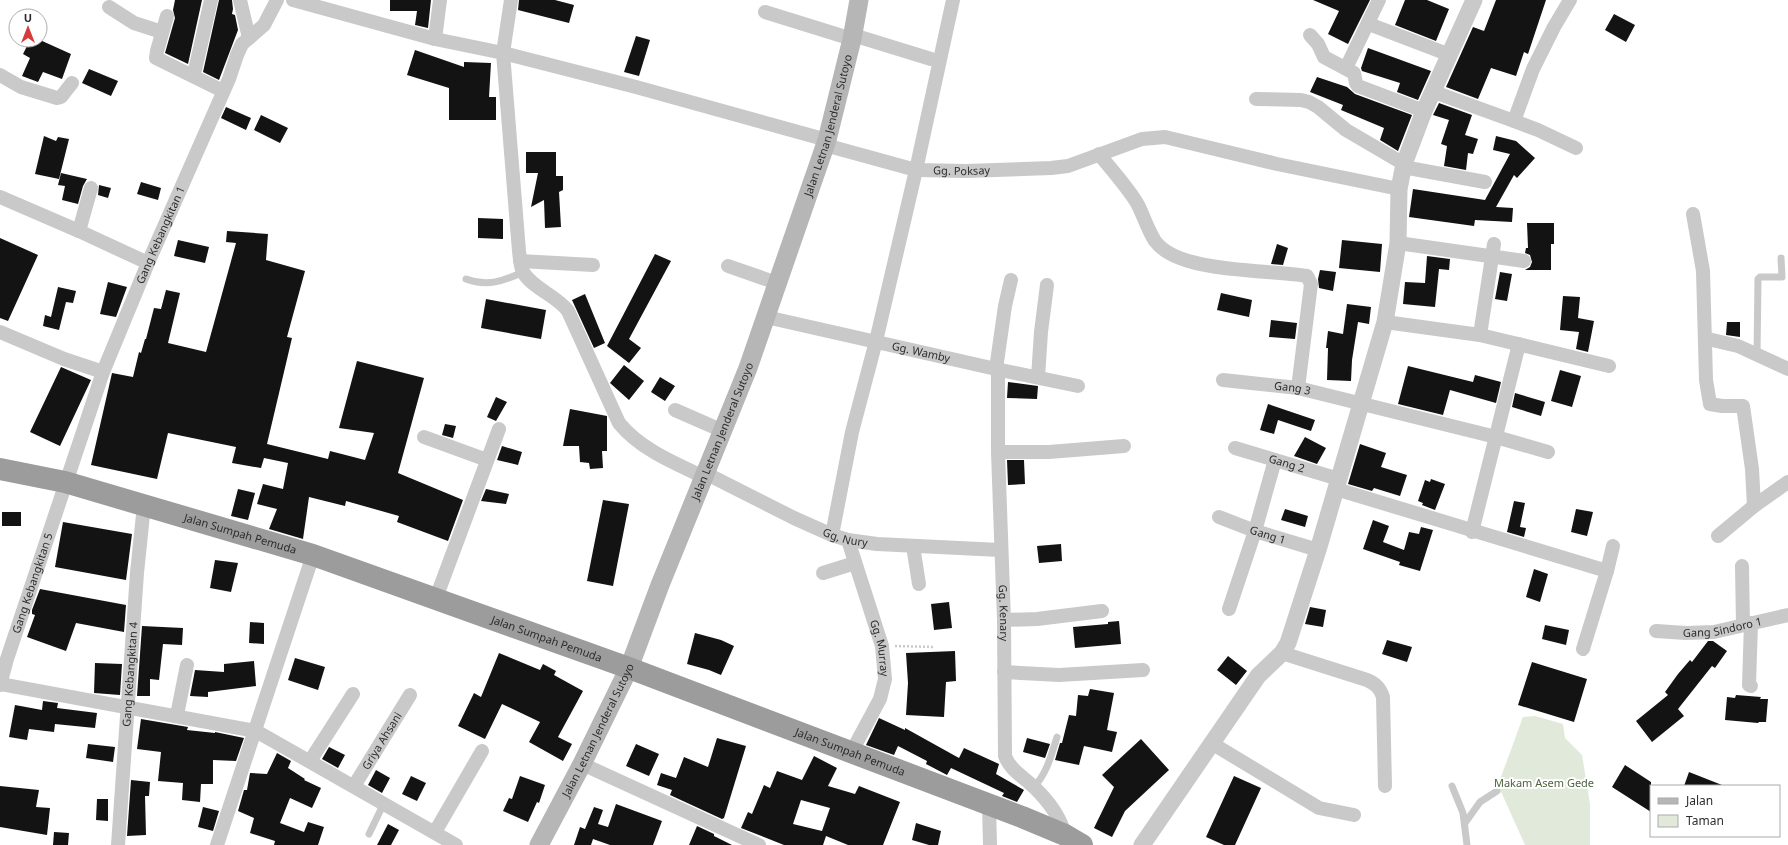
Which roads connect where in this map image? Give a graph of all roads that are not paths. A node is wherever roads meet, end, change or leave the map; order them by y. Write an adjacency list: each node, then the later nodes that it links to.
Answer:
1 (211, 0): 25 (street)
2 (240, 0): 19 (street)
3 (277, 0): 19 (street, Gang Kebangkitan 1)
4 (293, 0): 20 (street, Gg. Poksay)
5 (440, 0): 20 (street)
6 (511, 0): 21 (street)
7 (860, 0): 18 (main road, Jalan Letnan Jenderal Sutoyo)
8 (953, 0): 37 (street)
9 (1379, 0): 15 (street)
10 (1570, 0): 32 (street)
11 (1471, 1): 22 (street)
12 (109, 7): 16 (street)
13 (765, 12): 18 (street)
14 (167, 16): 16 (street)
15 (1369, 22): 22 (street); 24 (street)
16 (162, 32): 28 (street)
17 (1310, 35): 24 (street)
18 (852, 37): 23 (street); 33 (main road, Jalan Letnan Jenderal Sutoyo)
19 (249, 38): 28 (street, Gang Kebangkitan 1)
20 (434, 39): 21 (street, Gg. Poksay)
21 (503, 53): 33 (street, Gg. Poksay); 51 (street)
22 (1450, 55): 29 (street)
23 (931, 59)
24 (1346, 68): 31 (street)
25 (195, 70)
26 (0, 75): 27 (street)
27 (72, 83)
28 (223, 92): 48 (street, Gang Kebangkitan 1)
29 (1434, 92): 31 (street); 32 (street)
30 (1256, 99): 36 (street)
31 (1424, 110): 36 (street)
32 (1514, 121): 34 (street)
33 (826, 143): 37 (street, Gg. Poksay); 54 (main road, Jalan Letnan Jenderal Sutoyo)
34 (1576, 148)
35 (1099, 154): 37 (street, Gg. Poksay); 40 (street, Gg. Poksay); 71 (street)
36 (1403, 165): 38 (street); 40 (street)
37 (916, 170): 61 (street)
38 (1485, 182)
39 (91, 188): 43 (street)
40 (1399, 189): 44 (street)
41 (0, 197): 43 (street)
42 (1693, 214): 60 (street)
43 (79, 231): 48 (street)
44 (1398, 243): 45 (street); 57 (street)
45 (1493, 250): 47 (street); 59 (street)
46 (1781, 258): 63 (lane)
47 (1524, 261)
48 (148, 263): 67 (street, Gang Kebangkitan 1)
49 (593, 265): 51 (street)
50 (728, 266): 54 (street)
51 (522, 267): 52 (lane); 85 (street, Gg, Nury)
52 (466, 279)
53 (1011, 280): 65 (street, Gg. Kenary)
54 (777, 283): 56 (main road, Jalan Letnan Jenderal Sutoyo)
55 (1047, 285): 68 (street)
56 (766, 317): 61 (street, Gg. Wamby); 75 (main road, Jalan Letnan Jenderal Sutoyo)
57 (1385, 322): 59 (street); 72 (street)
58 (0, 332): 67 (street)
59 (1480, 335): 62 (street)
60 (1705, 336): 63 (street); 90 (street)
61 (876, 341): 65 (street, Gg. Wamby); 94 (street)
62 (1519, 344): 64 (street); 77 (street)
63 (1757, 354): 66 (street)
64 (1609, 366)
65 (997, 369): 68 (street, Gg. Wamby); 80 (street, Gg. Kenary)
66 (1788, 369)
67 (103, 372): 86 (street, Gang Kebangkitan 1)
68 (1038, 377): 70 (street, Gg. Wamby)
69 (1223, 380): 71 (street, Gang 3)
70 (1078, 386)
71 (1298, 388): 72 (street, Gang 3)
72 (1362, 404): 77 (street, Gang 3); 88 (street)
73 (675, 410): 75 (street)
74 (499, 429): 82 (street)
75 (723, 431): 85 (main road, Jalan Letnan Jenderal Sutoyo)
76 (424, 437): 82 (street)
77 (1496, 437): 81 (street, Gang 3); 93 (street)
78 (1124, 446): 80 (street)
79 (1235, 448): 83 (street, Gang 2)
80 (998, 452): 99 (street, Gg. Kenary)
81 (1548, 452)
82 (487, 460): 107 (street)
83 (1275, 460): 88 (street, Gang 2); 92 (street)
84 (0, 469): 86 (highway, Jalan Sumpah Pemuda)
85 (705, 475): 94 (street, Gg, Nury); 117 (main road, Jalan Letnan Jenderal Sutoyo)
86 (65, 482): 89 (highway, Jalan Sumpah Pemuda); 120 (street, Gang Kebangkitan 5)
87 (1788, 482): 90 (street)
88 (1337, 484): 93 (street, Gang 2); 100 (street)
89 (144, 505): 101 (highway, Jalan Sumpah Pemuda); 124 (street, Gang Kebangkitan 4)
90 (1754, 506): 95 (street)
91 (1219, 517): 92 (street, Gang 1)
92 (1255, 531): 100 (street, Gang 1); 108 (street)
93 (1472, 532): 104 (street, Gang 2)
94 (832, 535): 96 (street, Gg, Nury)
95 (1718, 536)
96 (848, 540): 97 (street, Gg, Nury); 102 (street, Gg. Murray)
97 (913, 546): 99 (street, Gg, Nury); 106 (street)
98 (1613, 546): 104 (street)
99 (1000, 550): 111 (street, Gg. Kenary)
100 (1318, 550): 115 (street)
101 (314, 555): 107 (highway, Jalan Sumpah Pemuda); 126 (street)
102 (855, 564): 105 (street); 130 (street, Gg. Murray)
103 (1742, 566): 112 (street)
104 (1607, 572): 114 (street)
105 (822, 573)
106 (919, 584)
107 (436, 598): 117 (highway, Jalan Sumpah Pemuda)
108 (1228, 609)
109 (1102, 611): 111 (street)
110 (1788, 615): 112 (street, Gang Sindoro 1)
111 (1004, 620): 119 (street, Gg. Kenary)
112 (1747, 624): 113 (street, Gang Sindoro 1); 121 (street)
113 (1656, 631)
114 (1583, 649)
115 (1282, 653): 128 (street); 134 (street)
116 (187, 665): 125 (street)
117 (629, 668): 130 (highway, Jalan Sumpah Pemuda); 132 (main road, Jalan Letnan Jenderal Sutoyo)
118 (1143, 670): 119 (street)
119 (1004, 672): 137 (street, Gg. Kenary)
120 (0, 684): 124 (street)
121 (1751, 686)
122 (353, 694): 131 (street)
123 (410, 695): 133 (street, Griya Ahsani)
124 (127, 706): 125 (street); 145 (street, Gang Kebangkitan 4)
125 (177, 715): 126 (street)
126 (256, 731): 131 (street); 146 (street)
127 (1057, 737): 137 (lane)
128 (1213, 744): 140 (street); 151 (street)
129 (482, 751): 142 (street)
130 (851, 753): 139 (highway, Jalan Sumpah Pemuda)
131 (310, 761): 133 (street)
132 (582, 764): 148 (main road, Jalan Letnan Jenderal Sutoyo); 149 (street)
133 (354, 786): 138 (street)
134 (1386, 786)
135 (1452, 786): 141 (lane)
136 (1497, 791): 141 (lane)
137 (1042, 796): 144 (street, Gg. Kenary)
138 (384, 803): 142 (street); 143 (lane)
139 (989, 805): 144 (highway, Jalan Sumpah Pemuda); 150 (street)
140 (1354, 816)
141 (1464, 824): 152 (lane)
142 (436, 832): 147 (street)
143 (369, 834)
144 (1065, 836)
145 (118, 845)
146 (217, 845)
147 (456, 845)
148 (539, 845)
149 (759, 845)
150 (990, 845)
151 (1142, 845)
152 (1467, 845)

